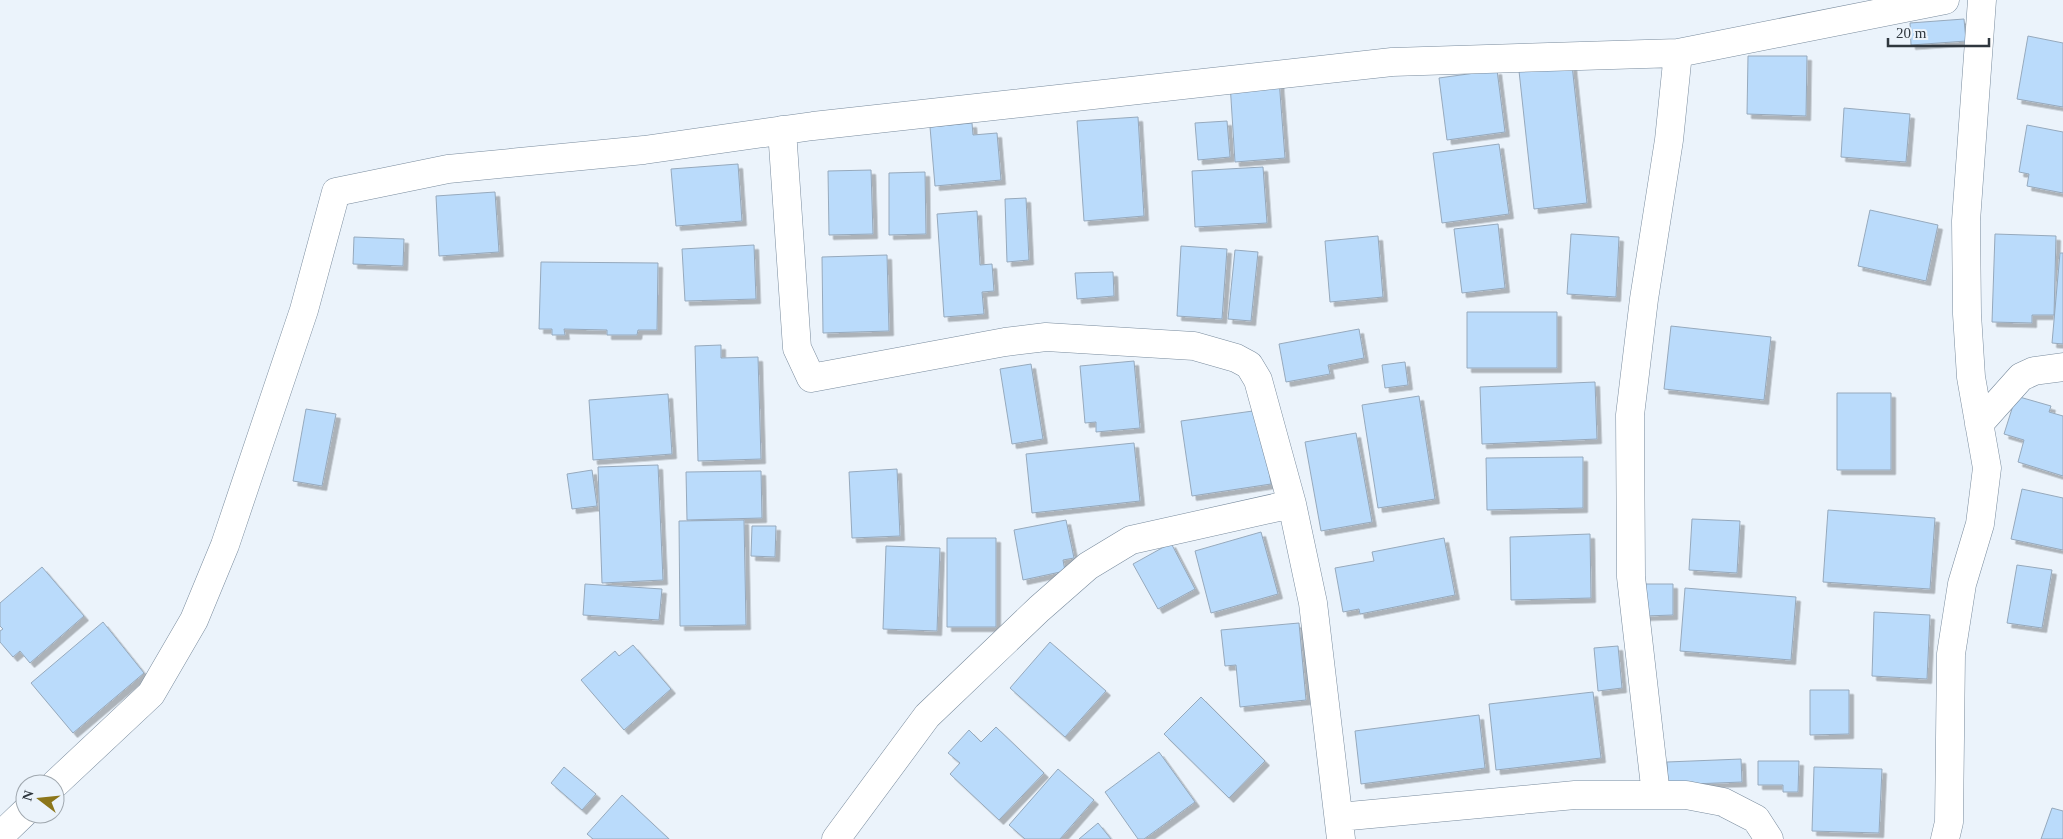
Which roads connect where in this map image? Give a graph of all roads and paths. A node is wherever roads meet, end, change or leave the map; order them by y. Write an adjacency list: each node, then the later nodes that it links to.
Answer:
1 (1945, 0): 3 (street)
2 (1982, 0): 6 (street)
3 (1678, 53): 4 (street); 9 (street)
4 (782, 130): 7 (street); 8 (street)
5 (2063, 366): 6 (street)
6 (1979, 424): 15 (street)
7 (1292, 504): 11 (street); 13 (street)
8 (65, 775)
9 (1656, 795): 11 (street); 14 (street)
10 (15, 822): 12 (street)
11 (1340, 828)
12 (0, 836)
13 (836, 839)
14 (1769, 839)
15 (1945, 839)

